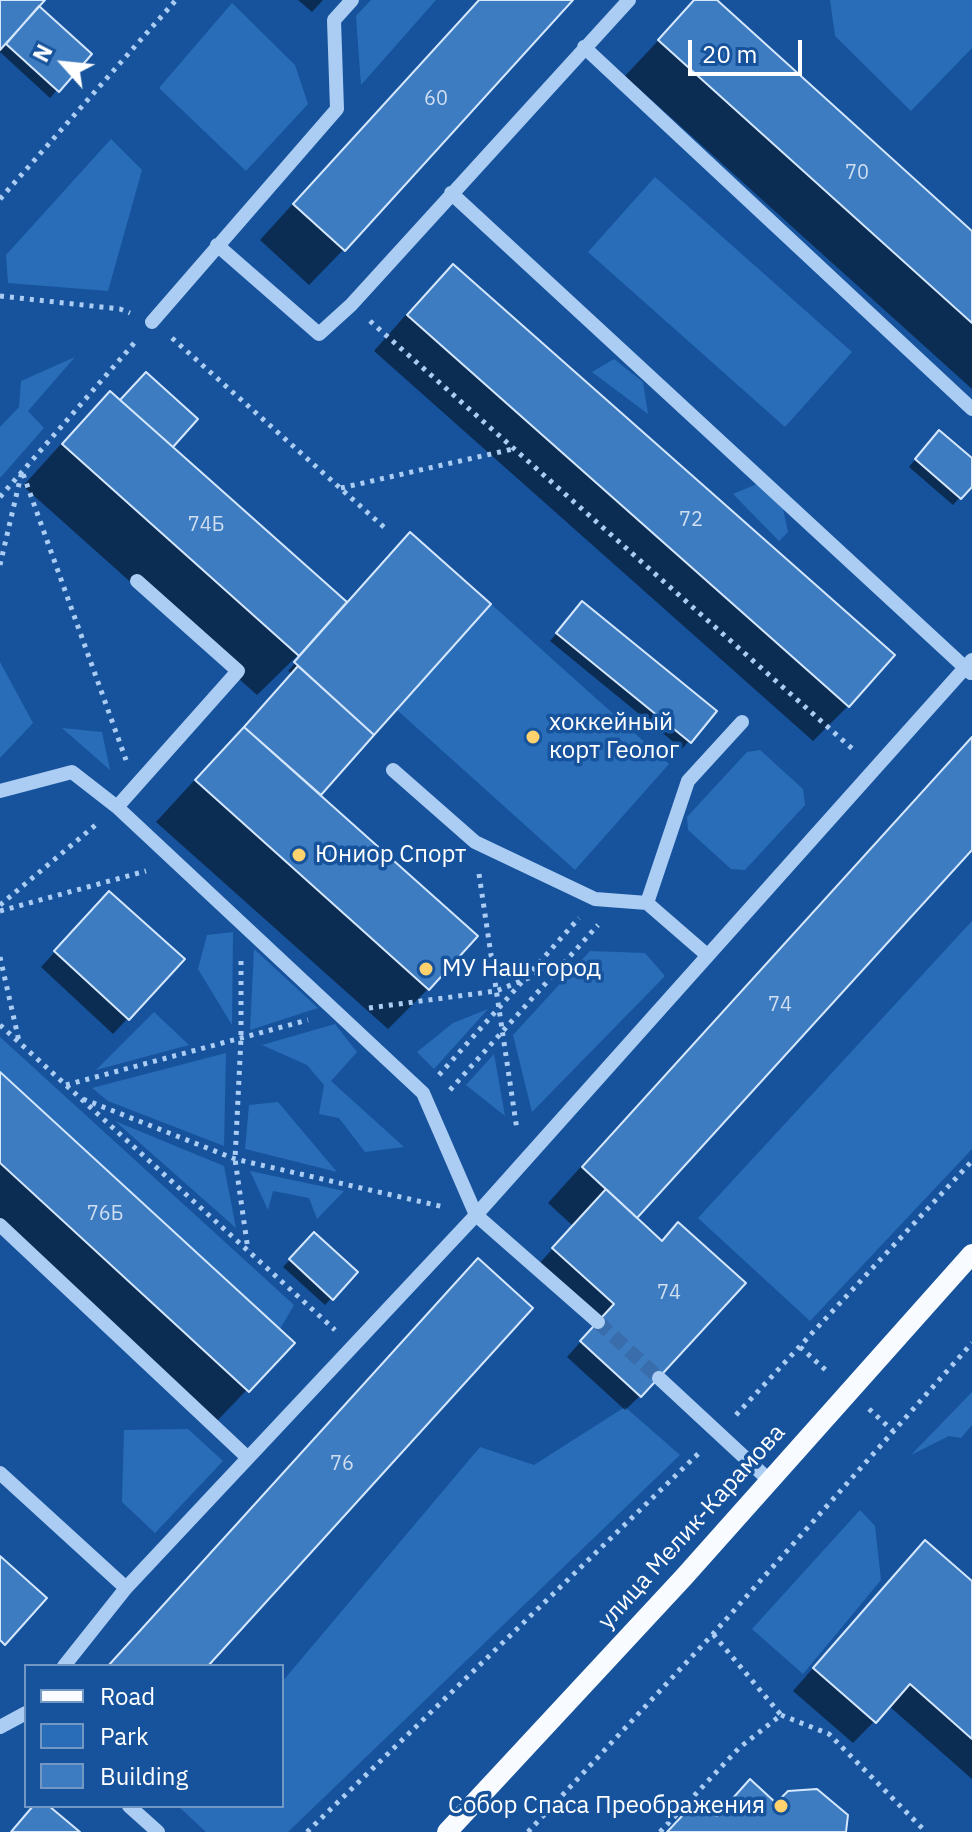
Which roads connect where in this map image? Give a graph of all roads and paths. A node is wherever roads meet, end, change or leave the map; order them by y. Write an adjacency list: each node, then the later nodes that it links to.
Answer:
1 (176, 0): 6 (path)
2 (352, 0): 7 (lane)
3 (629, 0): 4 (lane)
4 (584, 47): 5 (lane); 11 (lane)
5 (451, 193): 9 (lane); 19 (lane)
6 (0, 199)
7 (217, 245): 9 (lane); 10 (lane)
8 (0, 296): 10 (path)
9 (351, 305): 12 (path)
10 (152, 322): 13 (path); 14 (path)
11 (972, 409)
12 (514, 448): 14 (path); 21 (path)
13 (22, 471): 15 (path); 17 (path); 23 (path)
14 (341, 488): 16 (path)
15 (0, 497)
16 (386, 529)
17 (0, 565)
18 (137, 581): 23 (lane)
19 (970, 667): 21 (lane)
20 (742, 722): 30 (lane)
21 (875, 768): 33 (lane)
22 (393, 770): 26 (lane)
23 (135, 787): 25 (lane)
24 (0, 791): 25 (lane)
25 (117, 807): 27 (lane); 31 (path)
26 (475, 842): 28 (lane); 35 (path)
27 (176, 862): 31 (path); 32 (lane)
28 (595, 899): 29 (lane); 35 (path)
29 (620, 901): 30 (lane); 37 (path)
30 (647, 903): 33 (lane)
31 (0, 908)
32 (242, 924): 39 (lane); 42 (path)
33 (707, 955): 44 (lane)
34 (0, 957): 38 (path)
35 (499, 1008): 37 (path); 39 (path)
36 (0, 1025): 38 (path)
37 (502, 1030): 41 (path); 44 (path)
38 (19, 1042): 40 (path)
39 (423, 1093): 41 (lane)
40 (79, 1097): 42 (path); 47 (path)
41 (431, 1112): 45 (lane)
42 (235, 1159): 45 (path); 47 (path)
43 (972, 1161): 53 (path)
44 (522, 1164): 45 (lane)
45 (476, 1215): 49 (lane); 51 (lane)
46 (0, 1225): 54 (lane)
47 (248, 1251): 51 (path)
48 (972, 1254): 56 (main road, улица Мелик-Карамова)
49 (598, 1322)
50 (972, 1343): 58 (path)
51 (353, 1347): 54 (lane)
52 (659, 1378): 53 (lane)
53 (719, 1433): 56 (lane); 65 (path)
54 (248, 1458): 57 (lane)
55 (0, 1473): 57 (lane)
56 (770, 1481): 66 (main road, улица Мелик-Карамова)
57 (126, 1588): 59 (lane)
58 (713, 1634): 61 (path); 67 (path)
59 (66, 1664)
60 (24, 1715): 62 (lane)
61 (781, 1715): 68 (path); 69 (path)
62 (0, 1727)
63 (131, 1808): 64 (lane)
64 (158, 1832)
65 (307, 1832)
66 (447, 1832)
67 (528, 1832)
68 (660, 1832)
69 (926, 1832)

